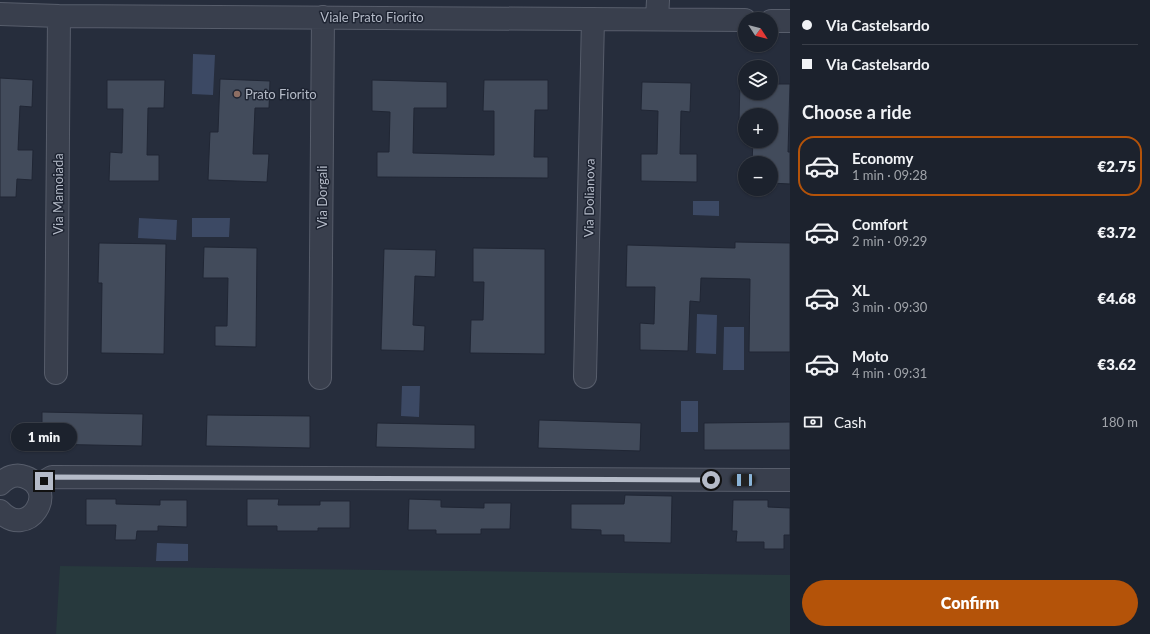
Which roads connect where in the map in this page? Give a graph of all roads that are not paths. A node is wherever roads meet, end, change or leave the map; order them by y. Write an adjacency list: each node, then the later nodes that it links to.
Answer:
1 (657, 10): 5 (street, Viale Prato Fiorito); 6 (street, Viale Prato Fiorito)
2 (0, 14): 3 (street, Viale Prato Fiorito)
3 (59, 16): 4 (street, Viale Prato Fiorito); 9 (street, Via Mamoiada)
4 (323, 17): 5 (street, Viale Prato Fiorito); 11 (street, Via Dorgali)
5 (593, 19): 10 (street, Via Dolianova)
6 (738, 19)
7 (778, 21): 8 (street)
8 (790, 21)
9 (56, 373)
10 (585, 377)
11 (320, 378)
12 (790, 480): 14 (street)
13 (0, 484): 14 (street)
14 (38, 486): 15 (street)
15 (0, 511)

